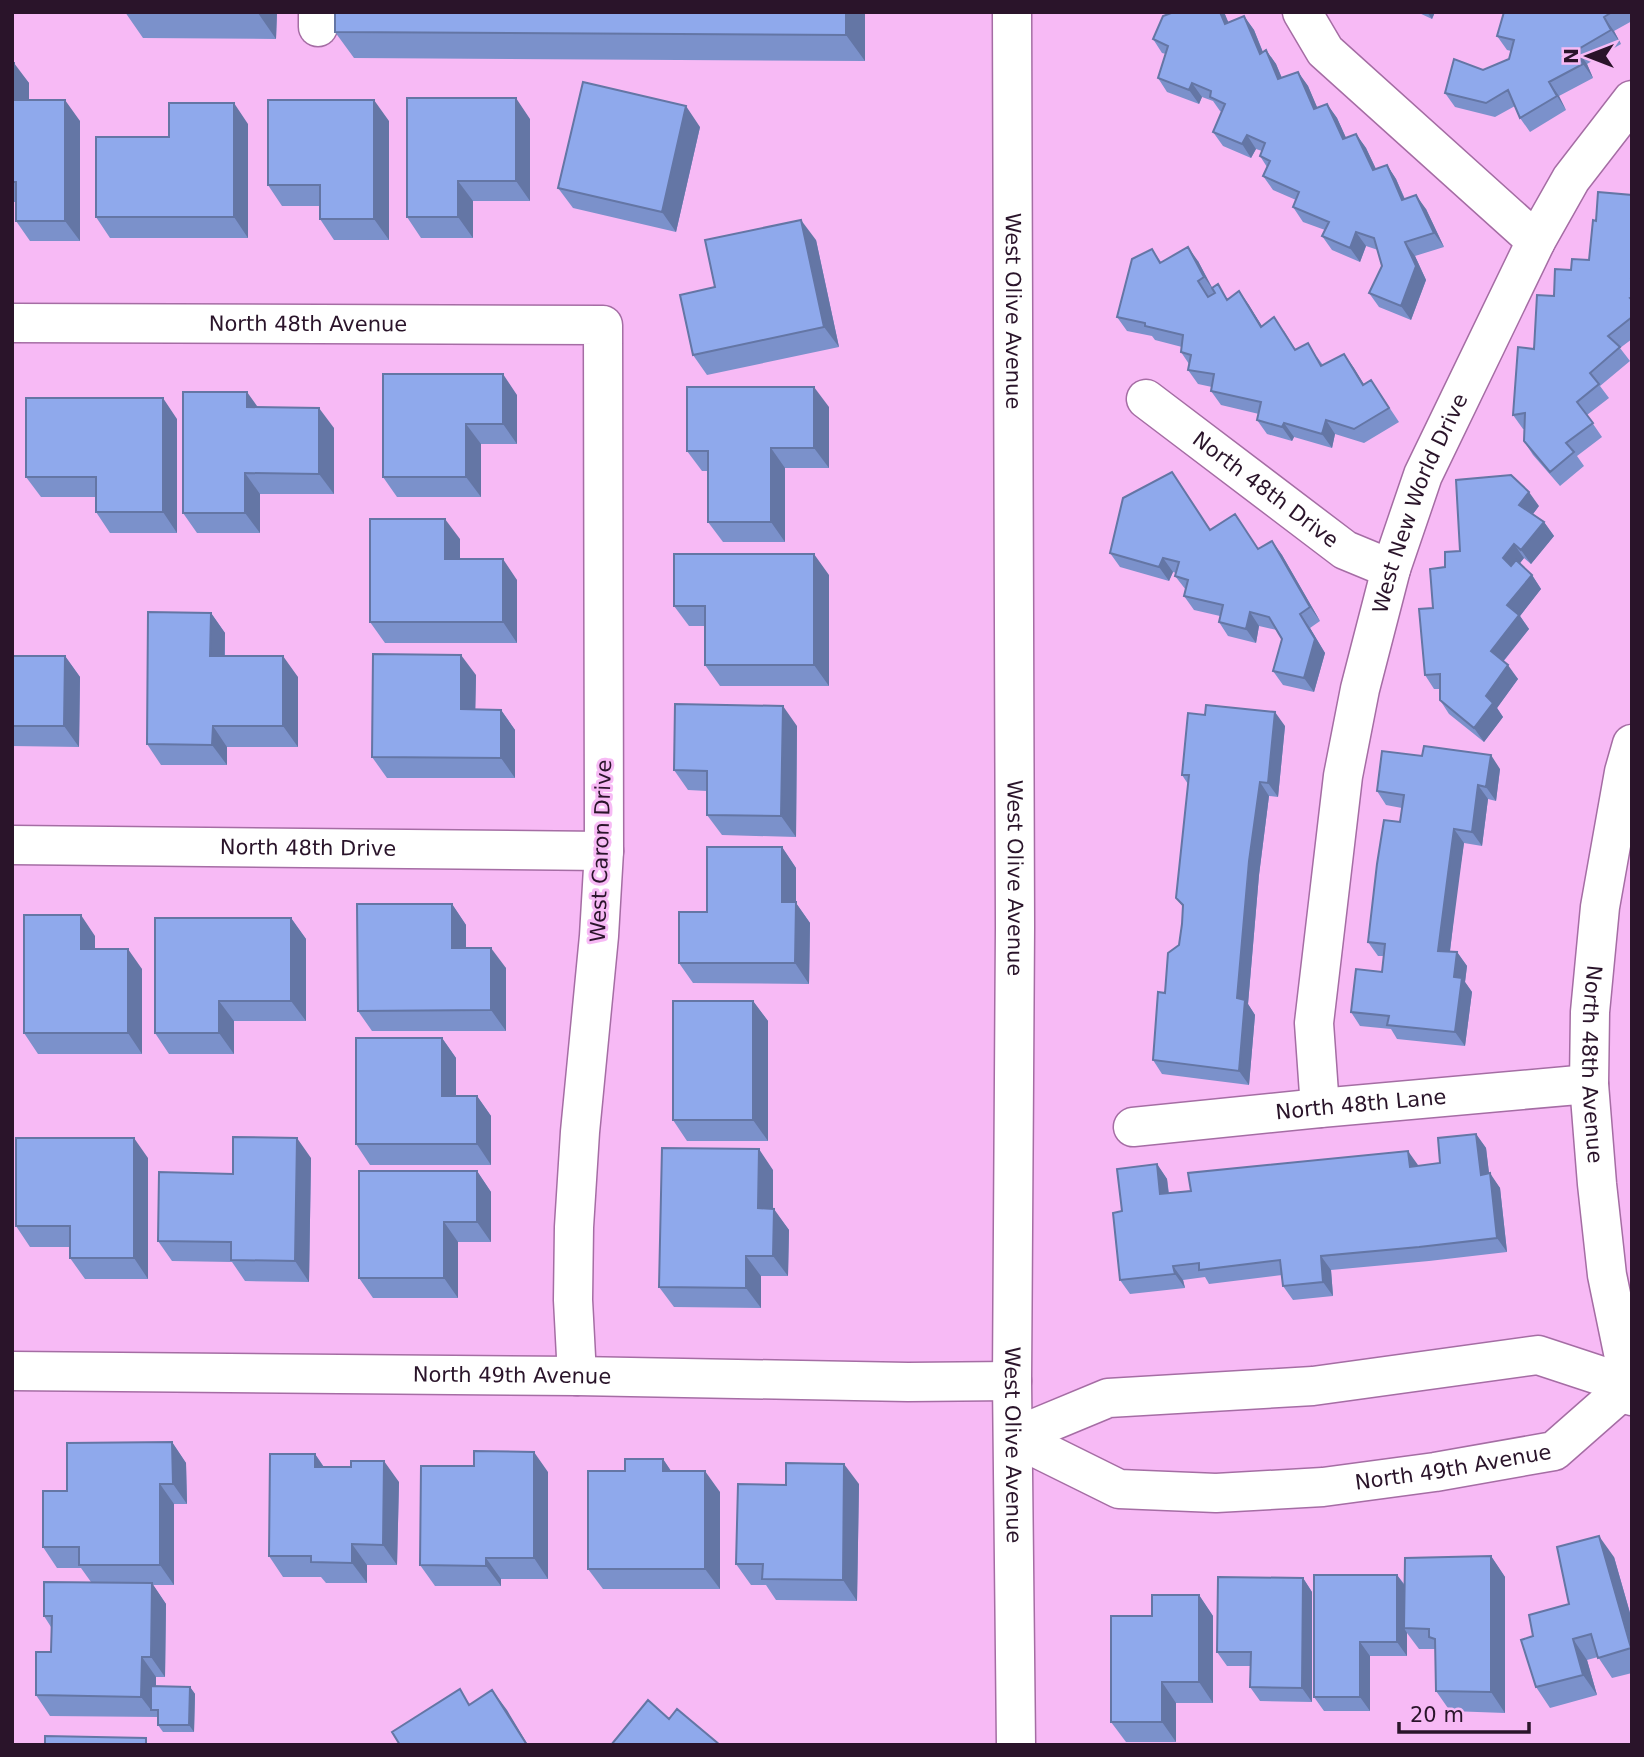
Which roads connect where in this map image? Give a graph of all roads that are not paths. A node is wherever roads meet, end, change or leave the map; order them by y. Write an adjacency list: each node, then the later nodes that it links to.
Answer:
1 (1012, 12): 17 (street, West Olive Avenue)
2 (1302, 12): 4 (street)
3 (1632, 100): 4 (street, West New World Drive)
4 (1536, 241): 8 (street, West New World Drive)
5 (12, 323): 6 (street, North 48th Avenue)
6 (603, 326): 11 (street, West Caron Drive)
7 (1146, 399): 8 (street, North 48th Drive)
8 (1391, 569): 13 (street, West New World Drive)
9 (1632, 744): 12 (street, North 48th Avenue)
10 (12, 845): 11 (street, North 48th Drive)
11 (604, 850): 16 (street, West Caron Drive)
12 (1589, 1084): 13 (street, North 48th Lane); 18 (street, North 48th Avenue)
13 (1320, 1108): 14 (street, North 48th Lane)
14 (1133, 1128)
15 (12, 1371): 16 (street, North 49th Avenue)
16 (577, 1376): 17 (street, North 49th Avenue)
17 (1012, 1381): 19 (street, West Olive Avenue)
18 (1630, 1391): 19 (street); 19 (street, North 49th Avenue)
19 (1014, 1437): 20 (street, West Olive Avenue)
20 (1016, 1745)

